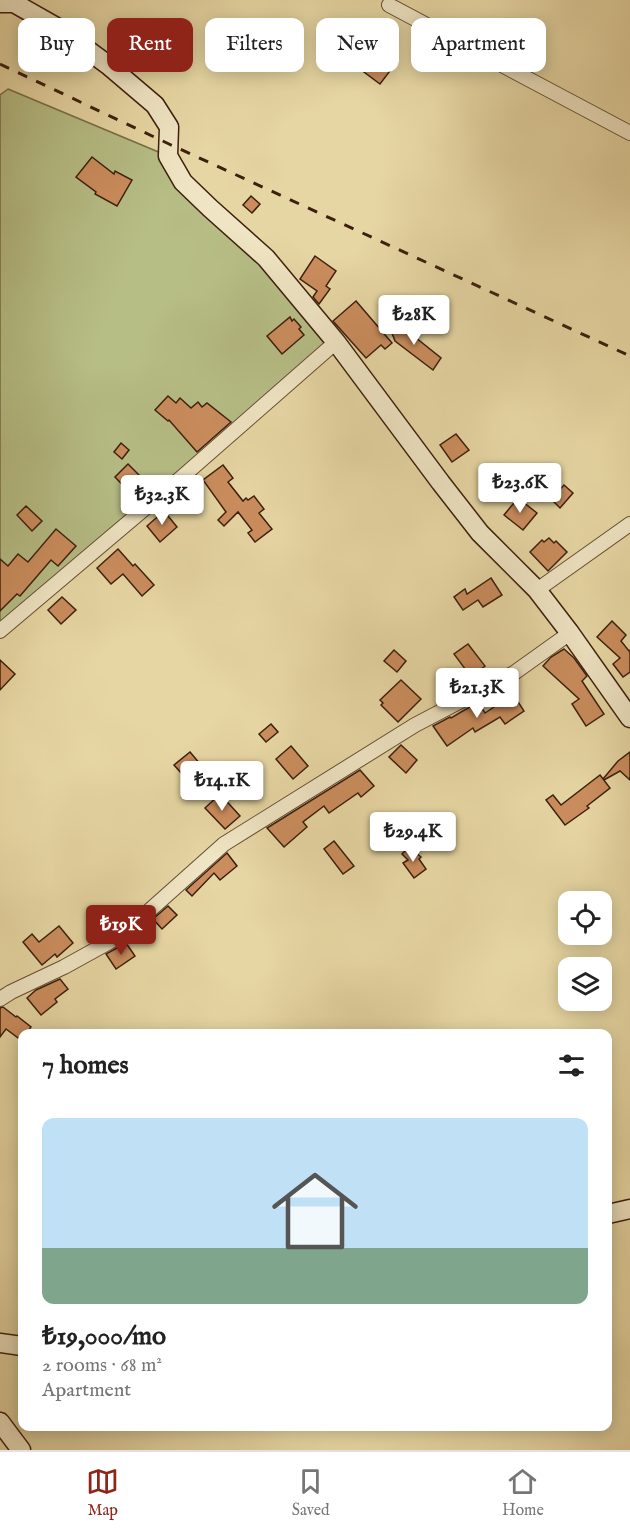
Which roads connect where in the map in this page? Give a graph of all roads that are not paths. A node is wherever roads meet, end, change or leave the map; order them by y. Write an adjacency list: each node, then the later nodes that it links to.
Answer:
1 (0, 3): 4 (street)
2 (389, 5): 3 (street)
3 (630, 133)
4 (336, 342): 6 (street); 7 (street)
5 (630, 524): 6 (street)
6 (537, 590): 8 (street)
7 (0, 631)
8 (570, 633): 9 (street); 10 (street)
9 (630, 718)
10 (0, 999)
11 (630, 1209): 12 (street)
12 (612, 1213)
13 (0, 1343): 14 (street)
14 (18, 1345)
15 (0, 1422): 16 (street)
16 (21, 1450)

